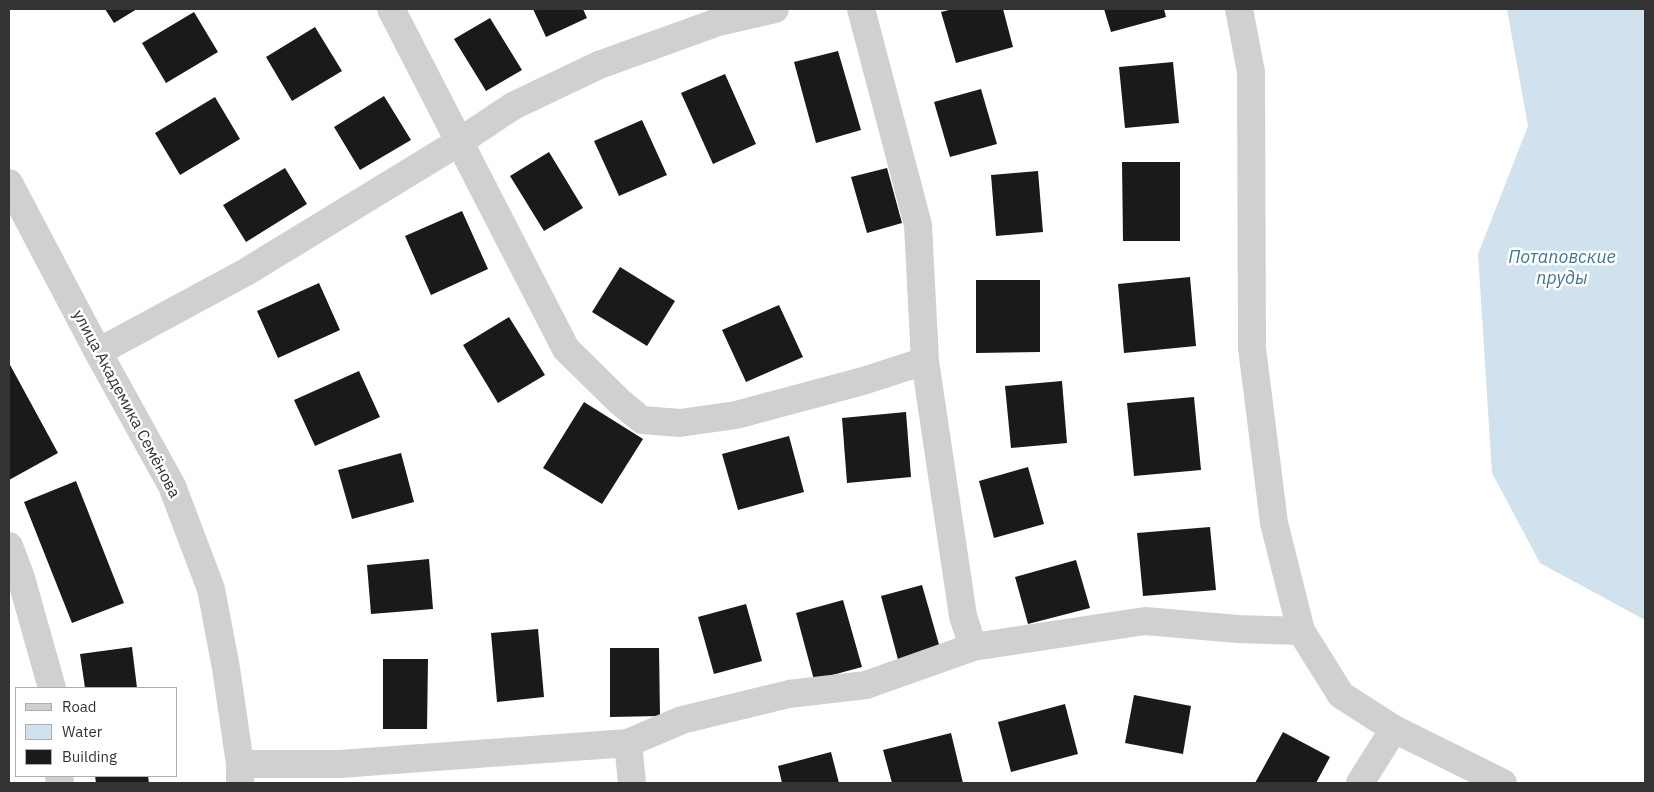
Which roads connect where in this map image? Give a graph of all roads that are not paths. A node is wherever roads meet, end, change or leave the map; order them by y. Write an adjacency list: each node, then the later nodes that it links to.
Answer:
1 (391, 9): 5 (street)
2 (775, 9): 5 (street)
3 (861, 9): 8 (street)
4 (1239, 9): 10 (street)
5 (459, 142): 7 (street); 8 (street)
6 (9, 183): 7 (street, улица Академика Семёнова)
7 (98, 352): 15 (street, улица Академика Семёнова)
8 (925, 361): 11 (street)
9 (9, 546): 12 (street)
10 (1301, 631): 11 (street); 13 (street)
11 (973, 647): 14 (street)
12 (52, 687)
13 (1394, 730): 17 (street); 18 (street)
14 (628, 743): 15 (street); 16 (street)
15 (240, 773)
16 (632, 783)
17 (1360, 783)
18 (1503, 783)

